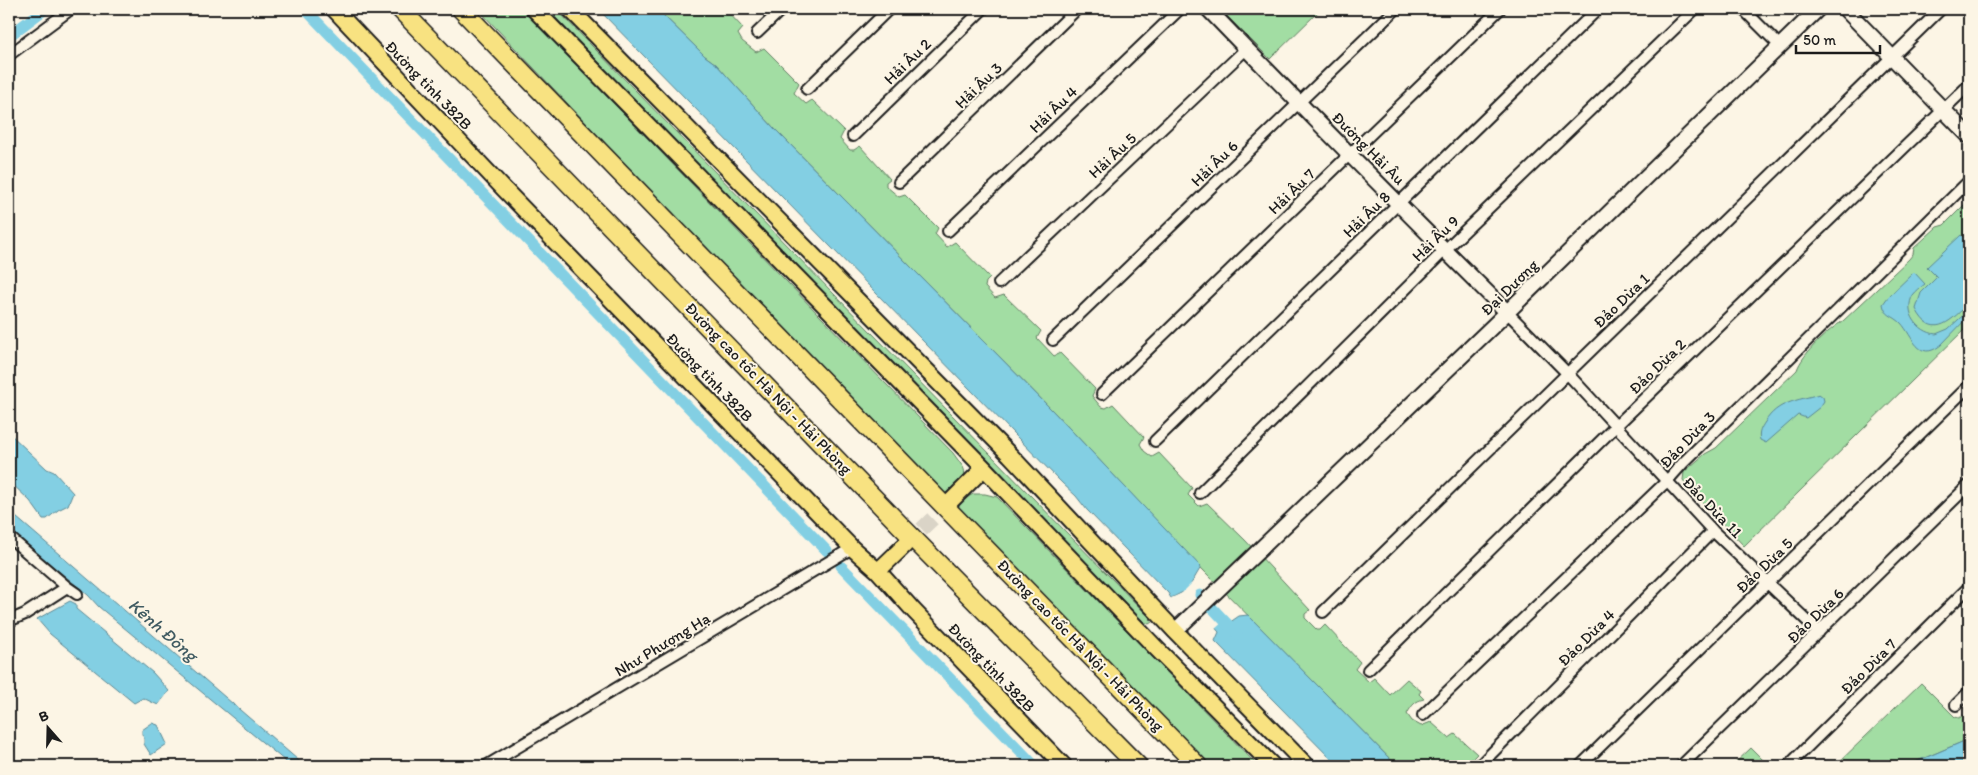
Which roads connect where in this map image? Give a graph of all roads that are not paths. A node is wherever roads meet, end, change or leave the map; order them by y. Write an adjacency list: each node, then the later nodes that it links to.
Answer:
1 (71, 9): 26 (street)
2 (334, 9): 58 (main road, Đường tỉnh 382B)
3 (388, 9): 49 (highway)
4 (400, 9): 49 (highway, Đường cao tốc Hà Nội - Hải Phòng)
5 (461, 9): 40 (highway, Đường cao tốc Hà Nội - Hải Phòng)
6 (471, 9): 40 (highway)
7 (534, 9): 50 (main road)
8 (570, 9): 66 (main road)
9 (782, 9): 23 (street)
10 (889, 9): 29 (street)
11 (983, 9): 32 (street, Hải Âu 2)
12 (1077, 9): 36 (street, Hải Âu 3)
13 (1180, 9): 38 (street, Hải Âu 4)
14 (1208, 9): 25 (street, Đường Hải Âu)
15 (1396, 9): 30 (street, Hải Âu 6)
16 (1500, 9): 34 (street, Hải Âu 7)
17 (1598, 9): 37 (street, Hải Âu 8)
18 (1695, 9): 39 (street, Hải Âu 9)
19 (1743, 9): 24 (street)
20 (1818, 9): 24 (street, Đại Dương)
21 (1844, 9): 27 (street)
22 (1941, 9): 27 (street, Đảo Dừa 1)
23 (757, 33)
24 (1780, 46): 42 (street, Đại Dương)
25 (1246, 48): 30 (street, Đường Hải Âu); 41 (street, Hải Âu 5)
26 (9, 55)
27 (1891, 56): 31 (street); 44 (street, Đảo Dừa 1)
28 (1969, 85): 31 (street, Đảo Dừa 2)
29 (807, 89)
30 (1299, 102): 34 (street, Đường Hải Âu); 43 (street, Hải Âu 6)
31 (1944, 110): 33 (street); 47 (street, Đảo Dừa 2)
32 (853, 136)
33 (1969, 136)
34 (1349, 155): 37 (street, Đường Hải Âu); 46 (street, Hải Âu 7)
35 (1969, 181): 51 (street, Đảo Dừa 3)
36 (900, 182)
37 (1399, 202): 39 (street, Đường Hải Âu); 48 (street, Hải Âu 8)
38 (948, 231)
39 (1444, 250): 42 (street, Đường Hải Âu); 53 (street, Hải Âu 9)
40 (700, 258): 77 (highway, Đường cao tốc Hà Nội - Hải Phòng)
41 (999, 283)
42 (1508, 312): 44 (street, Đảo Dừa 11); 66 (street, Đại Dương)
43 (1053, 340)
44 (1568, 373): 47 (street, Đảo Dừa 11); 64 (street, Đảo Dừa 1)
45 (1969, 386): 60 (street, Đảo Dừa 5)
46 (1102, 394)
47 (1616, 426): 51 (street, Đảo Dừa 11); 69 (street, Đảo Dừa 2)
48 (1155, 441)
49 (830, 450): 76 (highway, Đường cao tốc Hà Nội - Hải Phòng)
50 (984, 468): 54 (main road); 68 (main road)
51 (1667, 481): 55 (street, Đảo Dừa 11); 72 (street, Đảo Dừa 3)
52 (1969, 485): 67 (street, Đảo Dừa 6)
53 (1200, 493)
54 (947, 505)
55 (1713, 531): 60 (street, Đảo Dừa 11); 73 (street, Đảo Dừa 4)
56 (9, 537): 61 (street)
57 (905, 545): 59 (main road)
58 (852, 548): 59 (main road, Đường tỉnh 382B); 74 (street, Như Phượng Hạ)
59 (878, 571): 75 (main road, Đường tỉnh 382B)
60 (1766, 583): 67 (street, Đảo Dừa 11); 80 (street, Đảo Dừa 5)
61 (67, 587): 63 (street); 65 (street)
62 (1969, 587): 82 (street, Đảo Dừa 7)
63 (78, 594)
64 (1323, 612)
65 (9, 617)
66 (1175, 631): 68 (main road); 79 (main road)
67 (1819, 632): 81 (street, Đảo Dừa 6)
68 (1157, 649): 78 (main road)
69 (1368, 670)
70 (1969, 692): 71 (street)
71 (1956, 705)
72 (1422, 715)
73 (1480, 765)
74 (486, 766)
75 (1064, 766)
76 (1138, 766)
77 (1198, 766)
78 (1273, 766)
79 (1307, 766)
80 (1580, 766)
81 (1681, 766)
82 (1788, 766)

